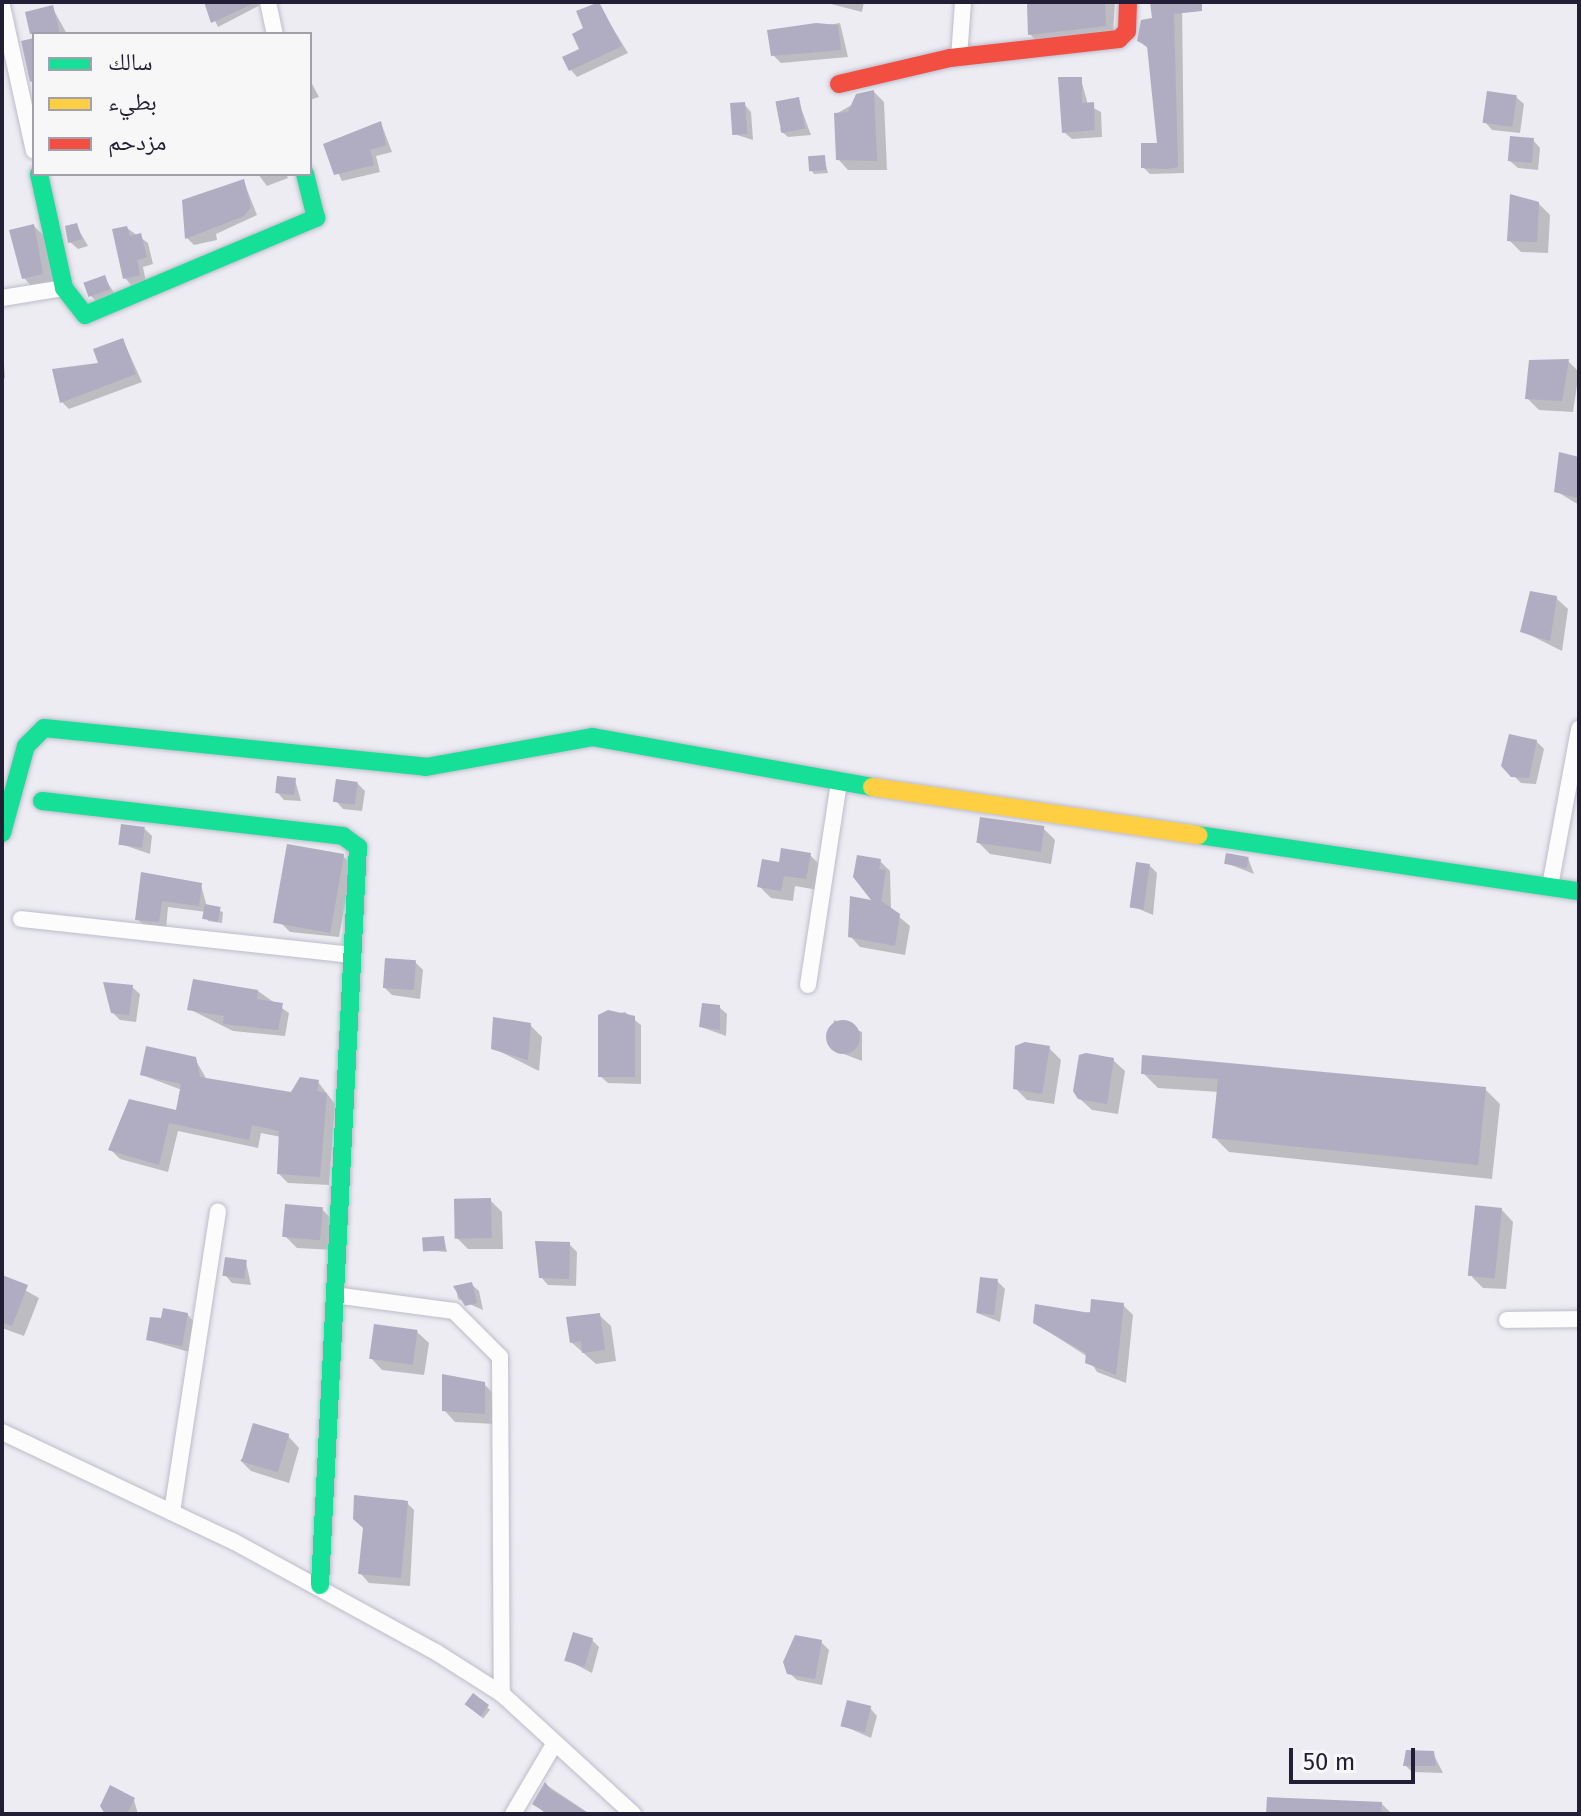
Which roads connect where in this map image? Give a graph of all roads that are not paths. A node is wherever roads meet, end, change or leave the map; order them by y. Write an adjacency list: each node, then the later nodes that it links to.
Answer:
1 (268, 2): 5 (street)
2 (963, 2): 6 (street)
3 (1128, 2): 6 (street)
4 (2, 6): 8 (street)
5 (275, 32)
6 (959, 58): 7 (street)
7 (839, 84)
8 (32, 142)
9 (39, 176): 11 (street)
10 (306, 176): 11 (street)
11 (64, 288): 12 (street)
12 (2, 298)
13 (1579, 729): 17 (street)
14 (839, 782): 16 (street); 17 (street); 21 (street)
15 (42, 801): 20 (street)
16 (2, 833)
17 (1550, 886): 18 (street)
18 (1579, 891)
19 (21, 919): 20 (street)
20 (351, 955): 23 (street)
21 (808, 985)
22 (218, 1211): 27 (street)
23 (334, 1295): 28 (street); 29 (street)
24 (1579, 1319): 25 (street)
25 (1507, 1320)
26 (2, 1432): 27 (street)
27 (172, 1512): 28 (street)
28 (320, 1585): 29 (street)
29 (502, 1694): 30 (street)
30 (553, 1746): 31 (street); 32 (street)
31 (513, 1814)
32 (633, 1814)

